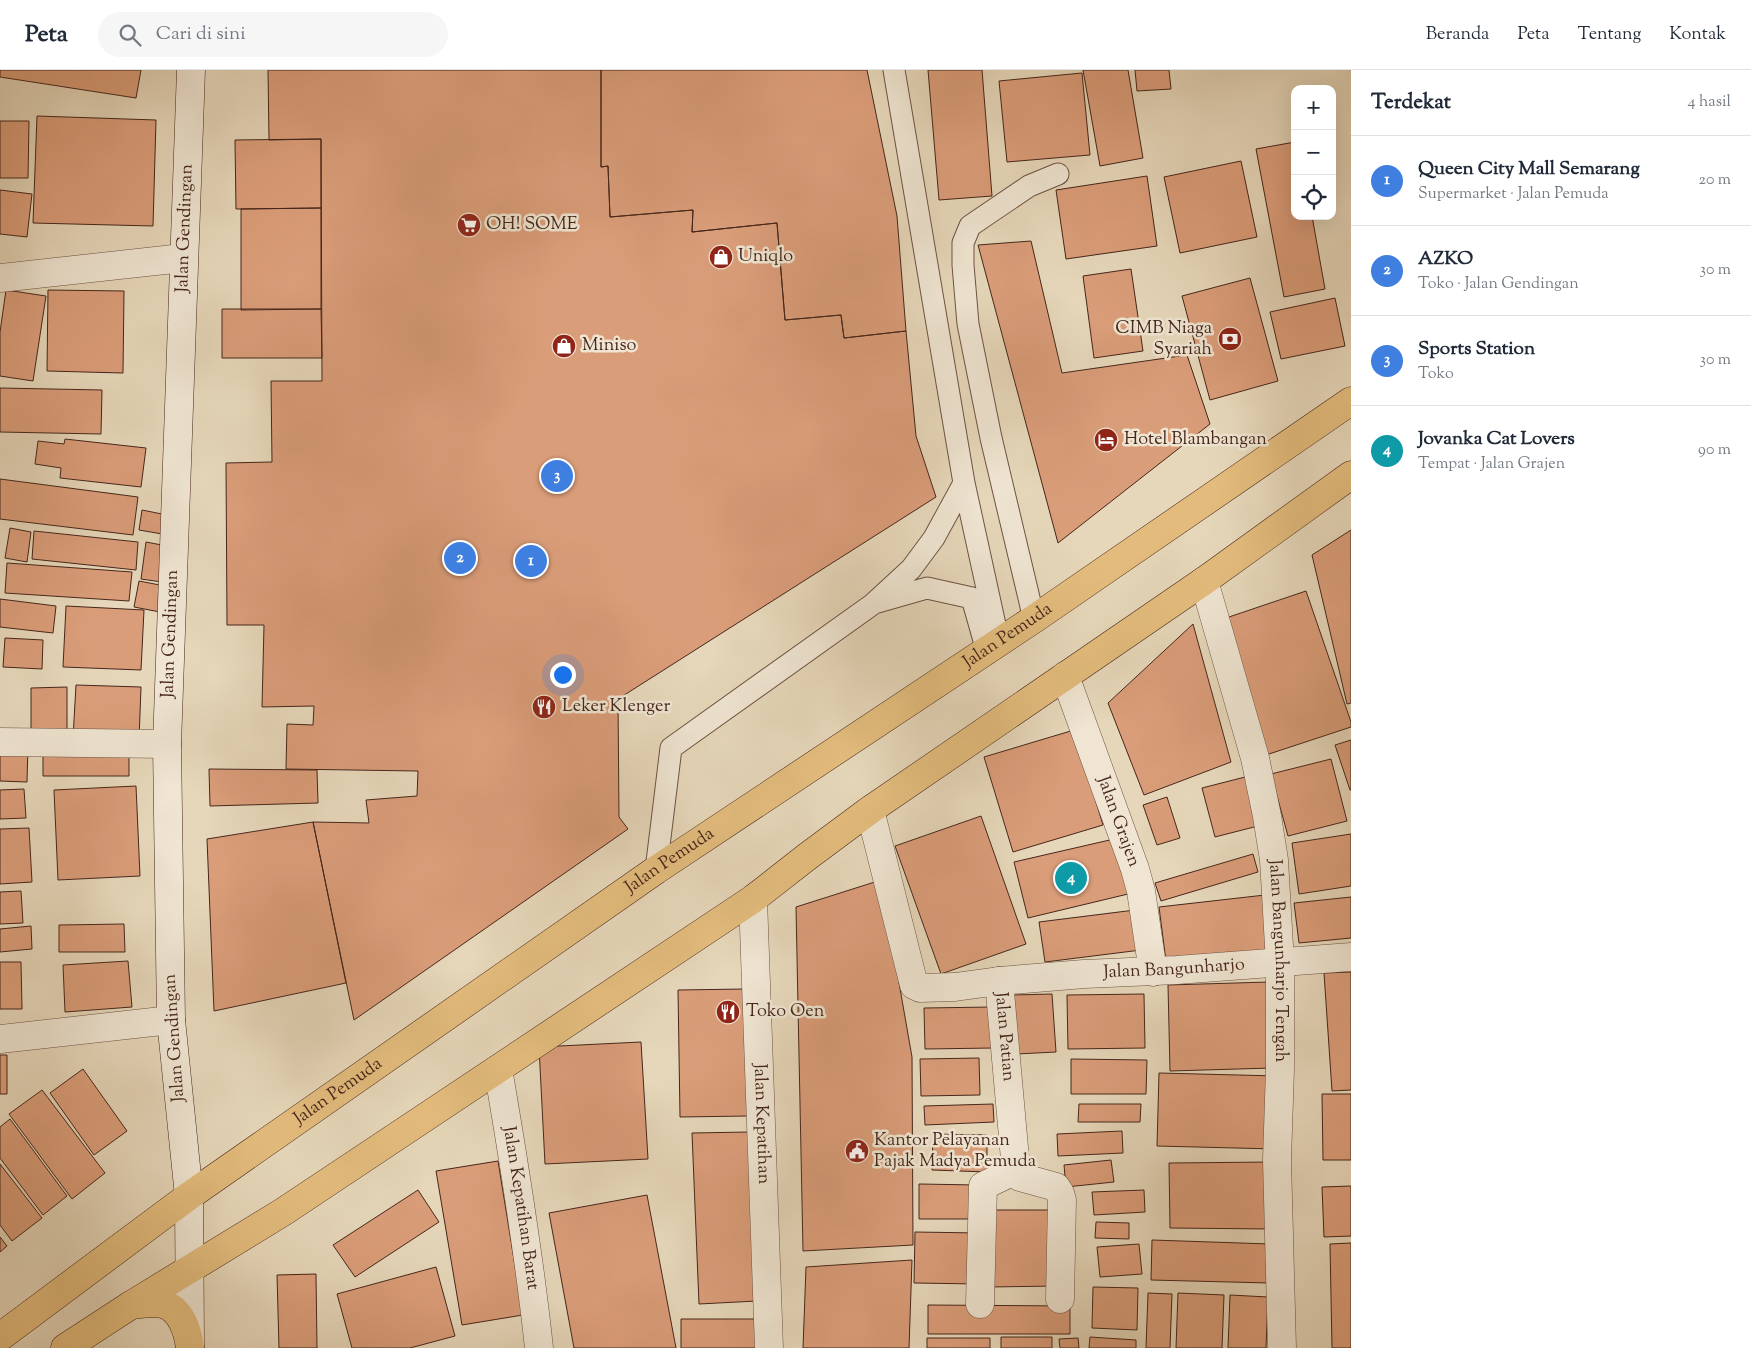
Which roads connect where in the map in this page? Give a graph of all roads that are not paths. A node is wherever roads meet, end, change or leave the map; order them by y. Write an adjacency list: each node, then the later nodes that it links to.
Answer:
1 (191, 70): 4 (street, Jalan Gendingan)
2 (894, 70): 8 (lane)
3 (1058, 174): 11 (lane)
4 (183, 258): 5 (street); 15 (street, Jalan Gendingan)
5 (0, 278)
6 (1351, 401): 11 (main road, Jalan Pemuda)
7 (1351, 475): 9 (main road)
8 (964, 483): 10 (lane); 12 (lane)
9 (1204, 582): 13 (main road); 20 (street, Jalan Bangunharjo Tengah)
10 (873, 604): 12 (lane); 17 (lane)
11 (1034, 619): 12 (main road, Jalan Pemuda)
12 (993, 647): 17 (main road, Jalan Pemuda)
13 (1065, 676): 16 (main road); 21 (street, Jalan Grajen)
14 (0, 742): 15 (street)
15 (167, 744): 23 (street, Jalan Gendingan)
16 (870, 810): 18 (main road); 22 (street, Jalan Patian)
17 (656, 870): 27 (main road, Jalan Pemuda)
18 (753, 899): 25 (main road); 36 (street, Jalan Kepatihan)
19 (1351, 957): 20 (street, Jalan Bangunharjo)
20 (1280, 963): 21 (street, Jalan Bangunharjo); 37 (street, Jalan Bangunharjo Tengah)
21 (1153, 972): 22 (street, Jalan Bangunharjo)
22 (999, 981): 26 (street, Jalan Patian)
23 (171, 1020): 24 (street); 27 (street, Jalan Gendingan)
24 (0, 1039)
25 (498, 1069): 28 (main road); 35 (street, Jalan Kepatihan Barat)
26 (1016, 1170): 29 (street); 30 (street)
27 (189, 1196): 28 (street, Jalan Gendingan); 32 (main road, Jalan Pemuda)
28 (190, 1269): 31 (main road); 34 (street, Jalan Gendingan)
29 (1060, 1300)
30 (980, 1304)
31 (131, 1305): 33 (main road); 34 (main road)
32 (0, 1337)
33 (65, 1348)
34 (190, 1348)
35 (539, 1348)
36 (769, 1348)
37 (1282, 1348)

